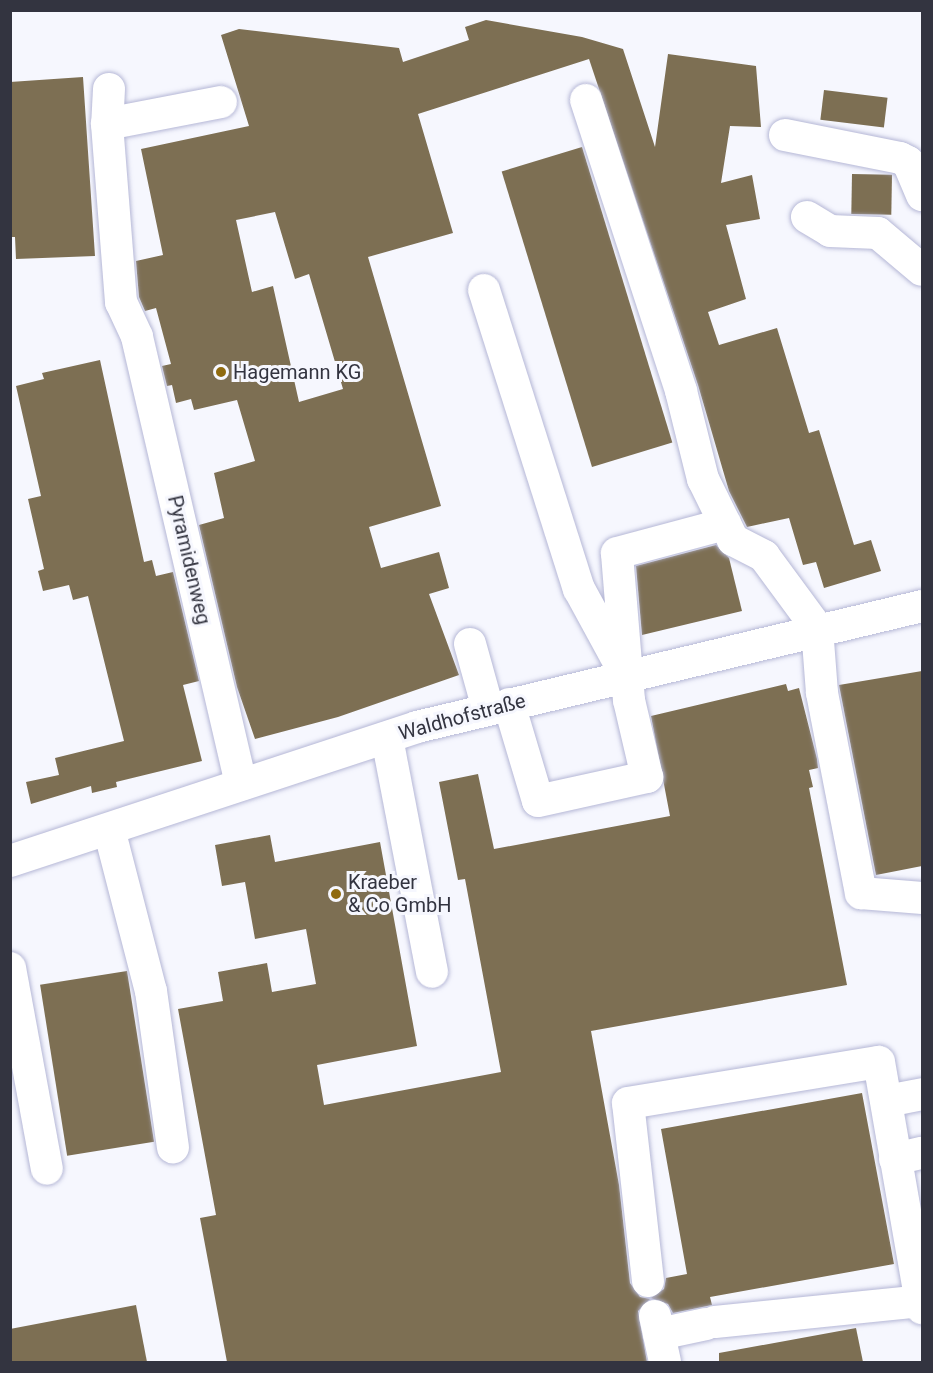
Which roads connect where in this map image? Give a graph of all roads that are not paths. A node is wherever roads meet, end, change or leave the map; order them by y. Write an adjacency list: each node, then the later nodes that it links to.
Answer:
1 (109, 89): 4 (street, Pyramidenweg)
2 (586, 100): 10 (street)
3 (221, 102): 4 (street)
4 (107, 124): 17 (street, Pyramidenweg)
5 (785, 135): 6 (street)
6 (922, 195)
7 (807, 217): 8 (street)
8 (922, 270)
9 (484, 290): 14 (street)
10 (725, 524): 12 (street); 14 (street)
11 (922, 606): 12 (street, Waldhofstraße)
12 (817, 628): 14 (street, Waldhofstraße); 20 (street)
13 (470, 644): 15 (street)
14 (627, 676): 15 (street, Waldhofstraße); 15 (street)
15 (499, 706): 16 (street, Waldhofstraße)
16 (387, 738): 17 (street, Waldhofstraße); 22 (street)
17 (241, 784): 18 (street, Waldhofstraße)
18 (110, 830): 19 (street, Waldhofstraße); 25 (street)
19 (10, 861)
20 (922, 898)
21 (10, 968): 27 (street)
22 (432, 972)
23 (922, 1094): 24 (street)
24 (887, 1101): 26 (street); 29 (street)
25 (174, 1147)
26 (909, 1156): 28 (street)
27 (47, 1169)
28 (913, 1211): 30 (street)
29 (648, 1281)
30 (922, 1304): 31 (street)
31 (660, 1338)

